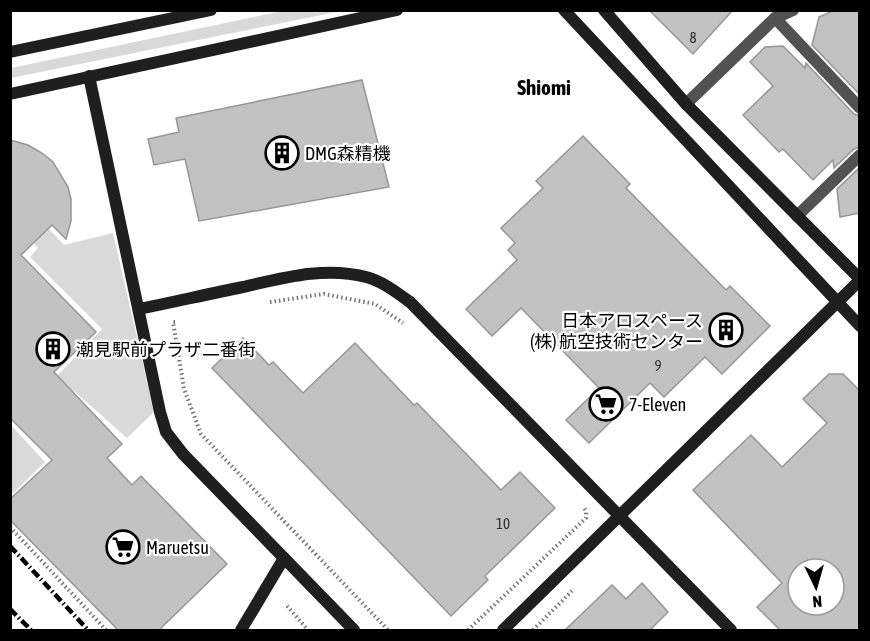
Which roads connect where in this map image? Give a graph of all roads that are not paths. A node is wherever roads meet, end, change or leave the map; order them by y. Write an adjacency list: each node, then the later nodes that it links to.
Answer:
1 (211, 10): 7 (street)
2 (397, 10): 8 (street)
3 (564, 10): 15 (street)
4 (604, 10): 10 (street)
5 (793, 10): 6 (street)
6 (775, 18): 10 (street); 11 (street)
7 (10, 52)
8 (89, 76): 9 (street); 16 (street)
9 (10, 94)
10 (686, 104): 13 (street)
11 (860, 108)
12 (860, 155): 13 (street)
13 (797, 216): 14 (street)
14 (860, 279): 15 (street)
15 (837, 302): 17 (street); 18 (street)
16 (139, 309): 18 (street); 19 (street)
17 (860, 326)
18 (620, 516): 22 (street); 23 (street)
19 (284, 558): 20 (street); 21 (street)
20 (241, 630)
21 (354, 630)
22 (503, 630)
23 (731, 630)

